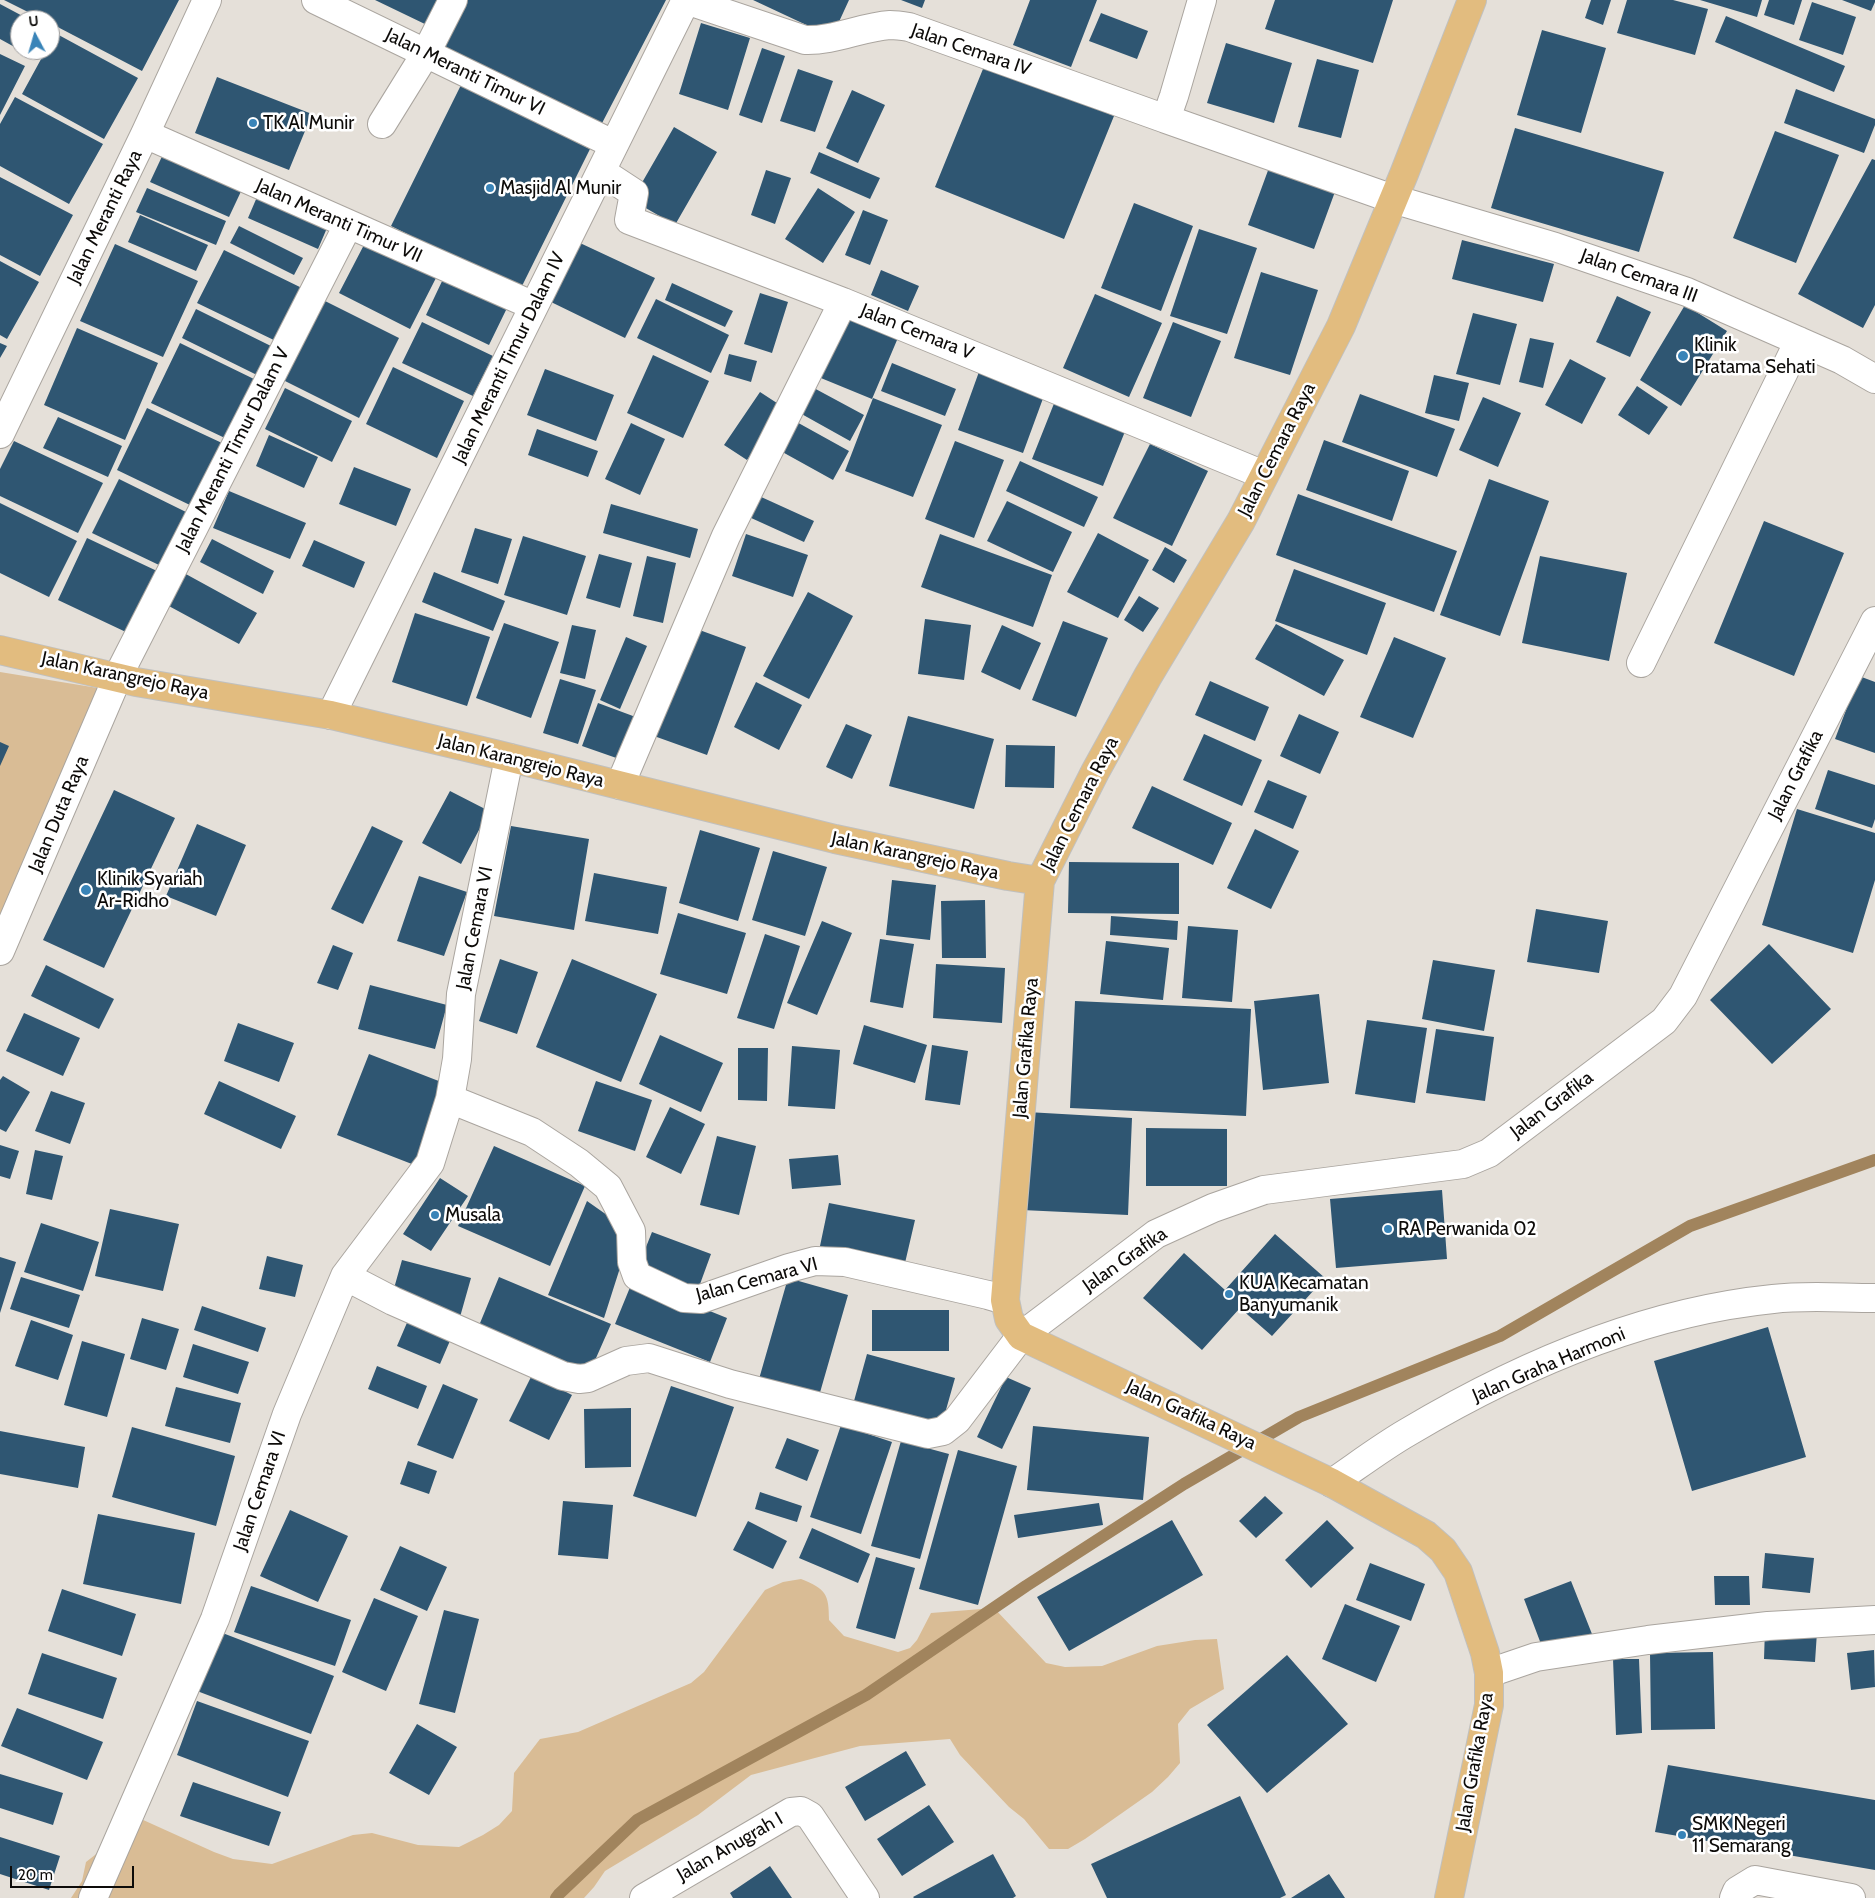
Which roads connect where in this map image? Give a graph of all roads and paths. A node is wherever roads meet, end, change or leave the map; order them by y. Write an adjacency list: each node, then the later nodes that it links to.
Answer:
1 (207, 0): 10 (street, Jalan Meranti Raya)
2 (316, 0): 7 (street, Jalan Meranti Timur VI)
3 (452, 0): 7 (street)
4 (686, 0): 8 (street, Jalan Cemara IV); 11 (street, Jalan Meranti Timur Dalam IV)
5 (1202, 0): 8 (street)
6 (1472, 0): 13 (main road, Jalan Cemara Raya)
7 (426, 53): 9 (street); 11 (street, Jalan Meranti Timur VI)
8 (1166, 119): 13 (street, Jalan Cemara IV)
9 (382, 124)
10 (145, 134): 14 (street, Jalan Meranti Timur VII); 19 (street, Jalan Meranti Raya)
11 (613, 144): 12 (street, Jalan Meranti Timur Dalam IV)
12 (602, 172): 15 (street, Jalan Cemara V); 16 (street, Jalan Meranti Timur Dalam IV)
13 (1393, 199): 17 (street, Jalan Cemara III); 20 (main road, Jalan Cemara Raya)
14 (348, 224): 16 (street, Jalan Meranti Timur VII); 24 (street, Jalan Meranti Timur Dalam V)
15 (843, 302): 20 (street, Jalan Cemara V); 27 (street)
16 (534, 306): 25 (street, Jalan Meranti Timur Dalam IV)
17 (1799, 341): 18 (street, Jalan Cemara III); 23 (street)
18 (1875, 379)
19 (0, 434)
20 (1264, 476): 28 (main road, Jalan Cemara Raya)
21 (1875, 621): 34 (street, Jalan Grafika)
22 (0, 650): 24 (main road, Jalan Karangrejo Raya)
23 (1641, 663)
24 (118, 676): 25 (main road, Jalan Karangrejo Raya); 29 (street, Jalan Duta Raya)
25 (331, 715): 26 (main road, Jalan Karangrejo Raya)
26 (509, 758): 27 (main road, Jalan Karangrejo Raya); 30 (street, Jalan Cemara VI)
27 (620, 784): 28 (main road, Jalan Karangrejo Raya)
28 (1040, 881): 33 (main road, Jalan Grafika Raya)
29 (0, 952)
30 (450, 1099): 31 (street, Jalan Cemara VI); 33 (street, Jalan Cemara VI)
31 (345, 1276): 34 (street, Jalan Grafika); 38 (street, Jalan Cemara VI)
32 (1875, 1298): 35 (street, Jalan Graha Harmoni)
33 (1005, 1300): 34 (main road, Jalan Grafika Raya)
34 (1022, 1336): 35 (main road, Jalan Grafika Raya)
35 (1332, 1482): 37 (main road, Jalan Grafika Raya)
36 (1875, 1620): 37 (street)
37 (1489, 1673): 41 (main road, Jalan Grafika Raya)
38 (93, 1898)
39 (644, 1898): 40 (street, Jalan Anugrah I)
40 (865, 1898)
41 (1449, 1898)
42 (1734, 1898): 43 (street)
43 (1851, 1898)

